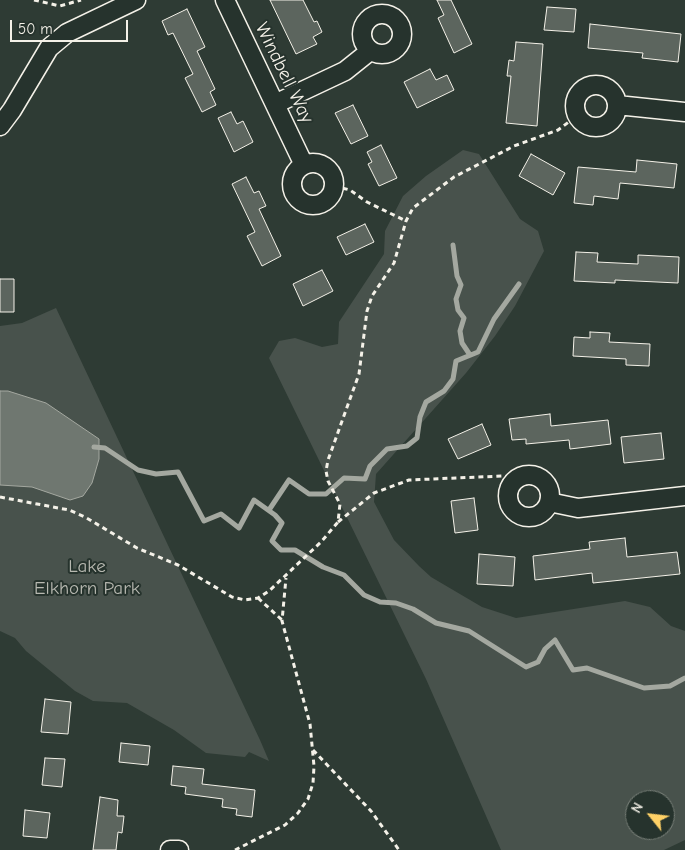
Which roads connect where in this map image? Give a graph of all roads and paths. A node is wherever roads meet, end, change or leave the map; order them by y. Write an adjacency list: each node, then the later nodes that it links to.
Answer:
1 (34, 0): 2 (path)
2 (81, 0)
3 (136, 0): 10 (street)
4 (225, 0): 6 (street, Windbell Way)
5 (370, 51): 6 (street)
6 (275, 104): 11 (street, Windbell Way)
7 (617, 105): 8 (street); 9 (street); 9 (street)
8 (685, 112)
9 (578, 115): 13 (path)
10 (0, 126)
11 (304, 165): 12 (street); 12 (street)
12 (334, 186): 13 (path)
13 (406, 220): 18 (path)
14 (517, 478): 17 (street); 17 (street); 18 (path)
15 (685, 496): 17 (street)
16 (0, 497): 20 (path)
17 (549, 502)
18 (338, 522): 19 (path)
19 (286, 577): 20 (path); 21 (path)
20 (258, 598): 21 (path)
21 (282, 621): 22 (path)
22 (313, 749): 25 (path); 26 (path)
23 (170, 850): 24 (street)
24 (180, 850)
25 (235, 850)
26 (399, 850)

